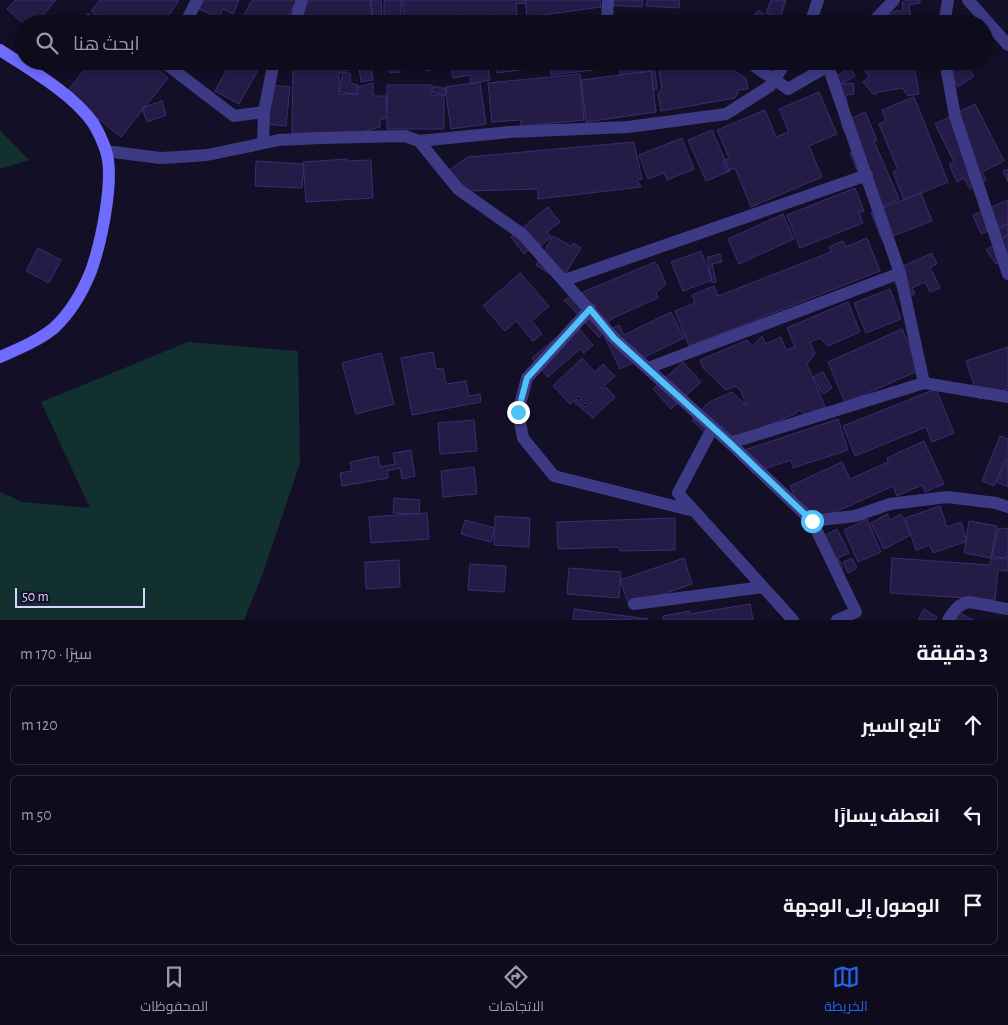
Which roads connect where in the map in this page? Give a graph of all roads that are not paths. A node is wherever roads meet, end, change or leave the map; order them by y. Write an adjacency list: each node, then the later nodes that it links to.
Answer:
1 (197, 0): 8 (street)
2 (302, 0): 9 (street)
3 (608, 0): 10 (street)
4 (818, 0): 11 (street)
5 (894, 0): 12 (street)
6 (948, 0): 13 (street)
7 (968, 0): 14 (street)
8 (190, 15)
9 (297, 15)
10 (607, 15)
11 (813, 15)
12 (880, 15)
13 (946, 15)
14 (981, 15)
15 (993, 28): 16 (street)
16 (1008, 45)
17 (0, 50): 18 (main road)
18 (15, 61)
19 (28, 70): 31 (main road)
20 (175, 70): 28 (street)
21 (272, 70): 28 (street)
22 (761, 70): 27 (street)
23 (781, 70): 27 (street)
24 (821, 70): 27 (street)
25 (833, 70): 32 (street)
26 (947, 70): 34 (street)
27 (775, 79): 29 (street)
28 (264, 112): 30 (street)
29 (419, 141): 30 (street); 35 (street)
30 (263, 143): 31 (street)
31 (106, 151): 37 (main road)
32 (867, 175): 33 (street); 35 (street)
33 (900, 273): 38 (street); 39 (street)
34 (1008, 274)
35 (565, 280): 36 (street)
36 (590, 309): 38 (street); 44 (street)
37 (0, 357)
38 (648, 368): 41 (street)
39 (924, 382): 40 (street); 42 (street)
40 (1008, 397)
41 (713, 427): 42 (street); 44 (street)
42 (730, 443): 45 (street)
43 (1008, 507): 45 (street)
44 (694, 511): 46 (street)
45 (812, 521): 50 (street)
46 (763, 587): 47 (street); 49 (street)
47 (634, 604)
48 (1008, 609): 51 (street)
49 (792, 620)
50 (837, 620)
51 (948, 620)

